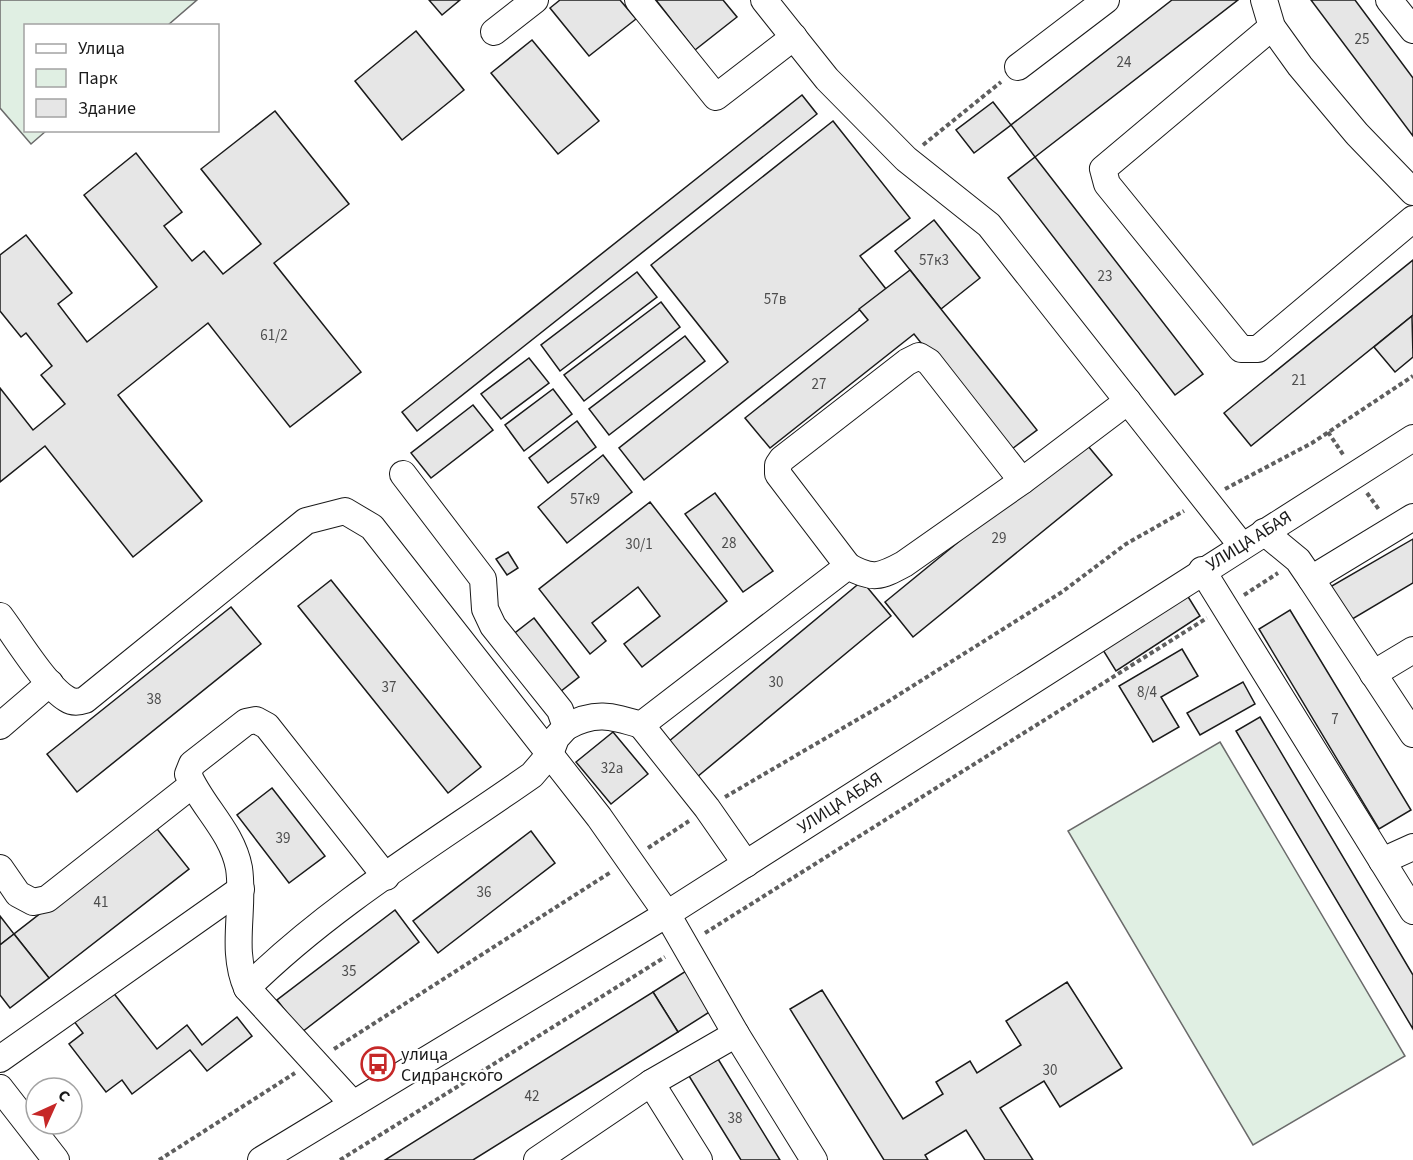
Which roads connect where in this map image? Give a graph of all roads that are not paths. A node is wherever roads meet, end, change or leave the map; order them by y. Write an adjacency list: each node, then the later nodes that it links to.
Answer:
1 (535, 0): 9 (street)
2 (639, 0): 10 (street)
3 (764, 0): 10 (street)
4 (1106, 0): 11 (street)
5 (1264, 0): 7 (street)
6 (1389, 0): 8 (street)
7 (1272, 27): 12 (street); 13 (street)
8 (1413, 30)
9 (494, 32)
10 (794, 37): 14 (street)
11 (1018, 67)
12 (1413, 192)
13 (1413, 219)
14 (1123, 405): 17 (street); 20 (street)
15 (1413, 438): 19 (street, УЛИЦА АБАЯ)
16 (403, 474): 30 (street)
17 (1022, 481): 21 (street); 21 (street)
18 (1413, 517): 23 (street)
19 (1264, 532): 20 (street, УЛИЦА АБАЯ); 23 (street)
20 (1237, 549): 22 (street, УЛИЦА АБАЯ)
21 (848, 566): 28 (street)
22 (1202, 570): 35 (street); 36 (street, УЛИЦА АБАЯ)
23 (1304, 570): 26 (street)
24 (0, 616): 27 (street)
25 (1413, 650): 26 (street)
26 (1373, 674): 31 (street)
27 (50, 683): 29 (street); 32 (street)
28 (641, 725): 30 (street); 36 (street)
29 (0, 726)
30 (566, 727): 32 (street)
31 (1413, 734)
32 (550, 754): 38 (street); 41 (street)
33 (192, 785): 37 (street); 38 (street); 39 (street)
34 (1413, 847): 35 (street)
35 (1382, 861): 40 (street)
36 (746, 864): 41 (street, УЛИЦА АБАЯ)
37 (0, 868)
38 (386, 877): 42 (street)
39 (241, 889): 42 (street); 44 (street)
40 (1413, 911)
41 (667, 914): 43 (street); 47 (street, УЛИЦА АБАЯ)
42 (247, 988): 47 (street)
43 (736, 1034): 45 (street); 52 (street)
44 (0, 1059)
45 (651, 1083): 50 (street); 51 (street)
46 (0, 1088): 48 (street)
47 (353, 1104): 49 (street, УЛИЦА АБАЯ)
48 (56, 1160)
49 (261, 1160)
50 (537, 1160)
51 (699, 1160)
52 (814, 1160)

